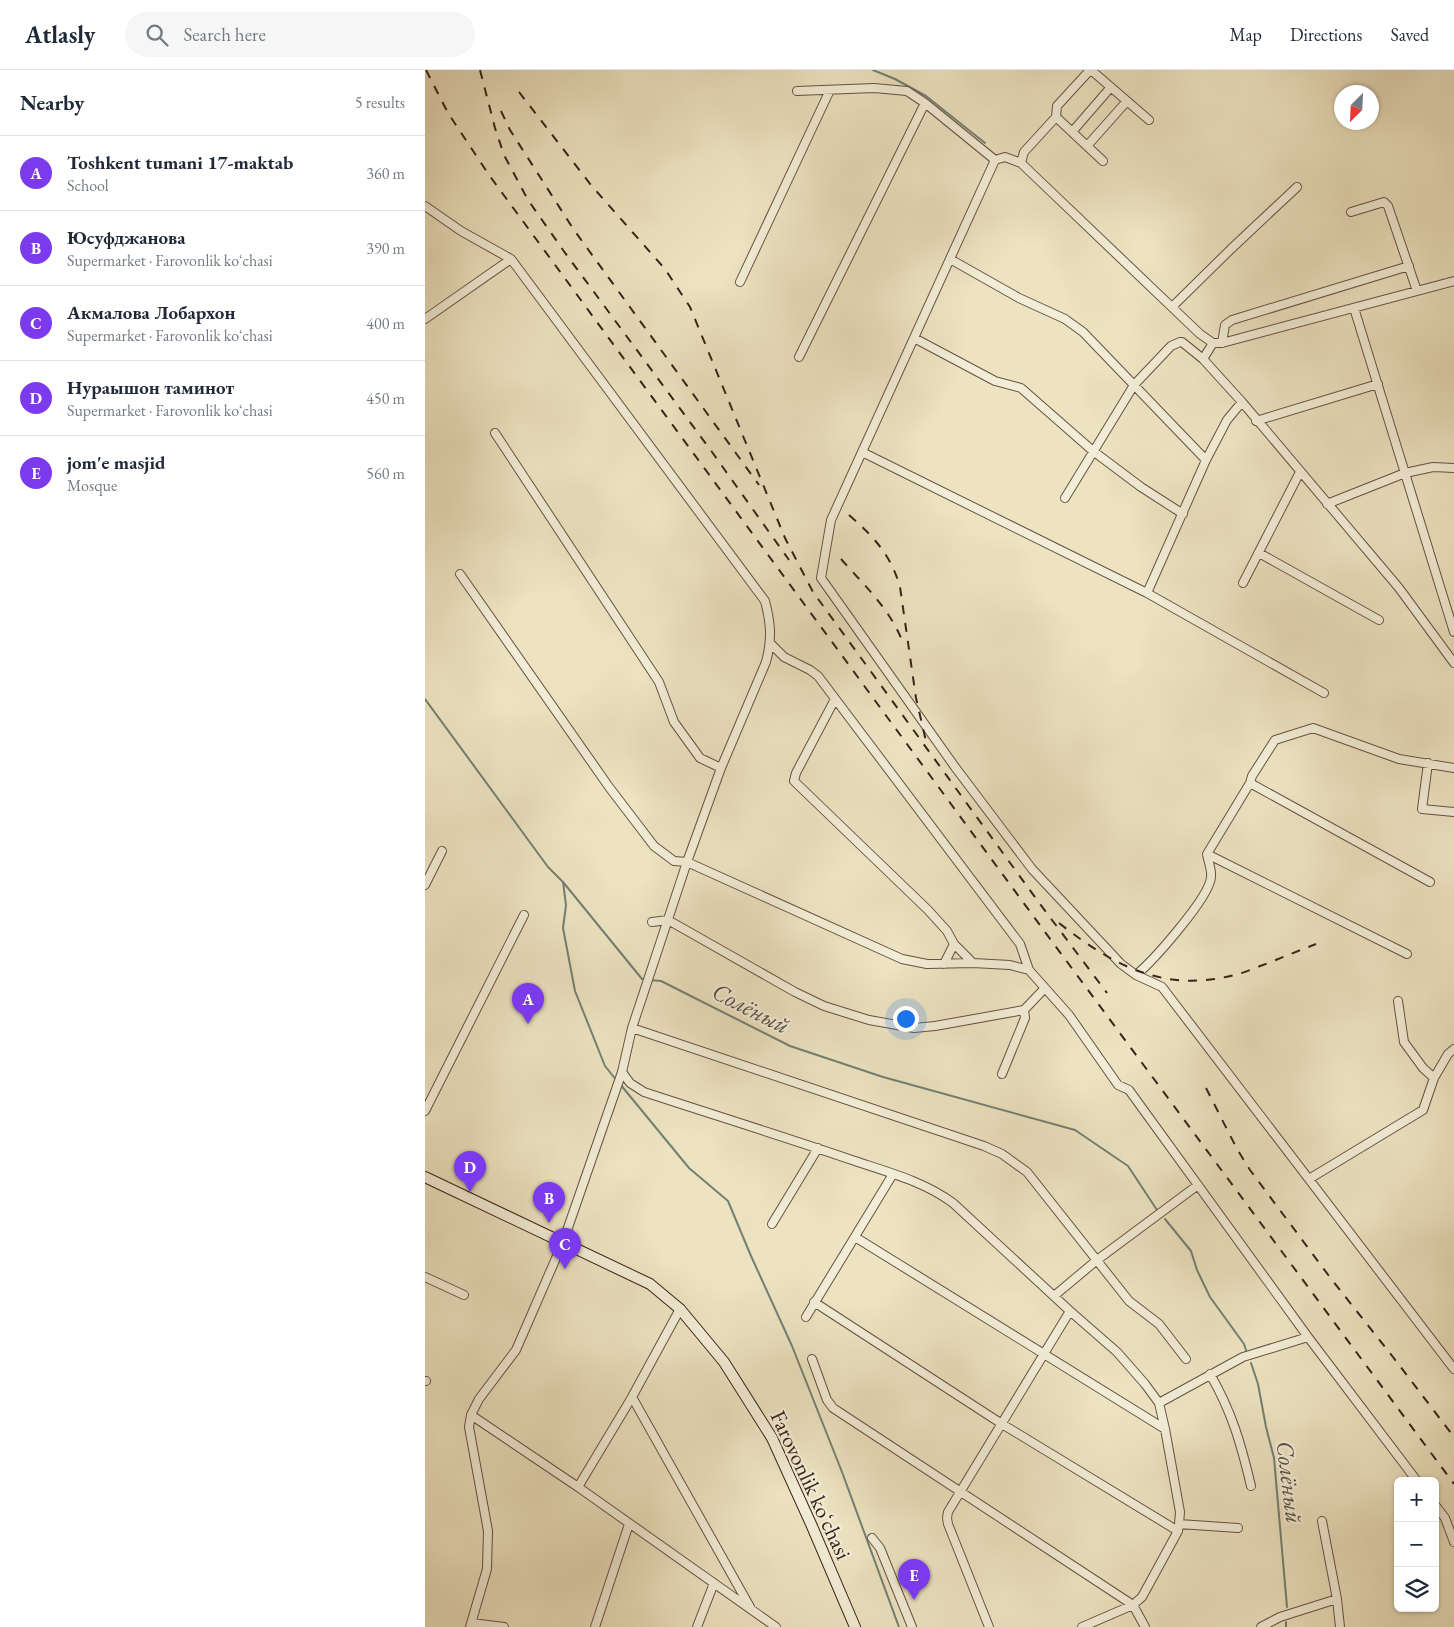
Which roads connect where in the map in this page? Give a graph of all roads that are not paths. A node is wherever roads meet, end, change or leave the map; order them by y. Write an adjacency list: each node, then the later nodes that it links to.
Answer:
1 (1091, 70): 2 (street); 7 (street)
2 (1111, 88): 5 (street); 9 (street)
3 (830, 90): 4 (street); 6 (street); 20 (street)
4 (797, 91)
5 (1127, 101): 8 (street); 10 (street)
6 (925, 103): 11 (street); 28 (street)
7 (1056, 117): 9 (street); 13 (street)
8 (1149, 120)
9 (1072, 132): 10 (street)
10 (1087, 146): 12 (street)
11 (995, 160): 13 (street); 18 (street)
12 (1103, 161)
13 (1021, 163): 23 (street)
14 (1297, 187): 23 (street)
15 (425, 206): 17 (street)
16 (1351, 212): 19 (street)
17 (511, 259): 25 (street); 50 (street)
18 (950, 260): 26 (street); 30 (street)
19 (1409, 266): 22 (street); 27 (street)
20 (740, 282)
21 (1454, 282): 22 (street)
22 (1417, 291): 24 (street)
23 (1172, 307): 27 (street)
24 (1354, 308): 27 (street); 31 (street)
25 (425, 319)
26 (914, 338): 35 (street); 36 (street)
27 (1217, 343): 29 (street)
28 (799, 356)
29 (1203, 359): 30 (street); 32 (street)
30 (1134, 384): 35 (street); 37 (street)
31 (1378, 384): 33 (street); 40 (street)
32 (1242, 402): 33 (street); 37 (street)
33 (1256, 420): 39 (street)
34 (495, 433): 55 (street)
35 (1093, 451): 41 (street); 43 (street)
36 (862, 452): 47 (street); 72 (street)
37 (1206, 460): 43 (street)
38 (1454, 468): 40 (street)
39 (1300, 472): 42 (street); 44 (street)
40 (1405, 473): 42 (street); 49 (street)
41 (1065, 498)
42 (1327, 504): 51 (street)
43 (1183, 514): 47 (street)
44 (1259, 553): 46 (street); 48 (street)
45 (460, 574): 61 (street)
46 (1243, 583)
47 (1147, 593): 52 (street)
48 (1379, 620)
49 (1454, 632)
50 (771, 644): 53 (street); 55 (street)
51 (1454, 663)
52 (1324, 693)
53 (835, 699): 67 (street); 71 (street)
54 (1428, 762): 56 (street); 57 (street); 58 (street)
55 (721, 768): 61 (street)
56 (1454, 768)
57 (1250, 783): 60 (street); 62 (street)
58 (1454, 812)
59 (442, 851): 63 (street)
60 (1207, 854): 68 (street); 72 (street)
61 (687, 862): 65 (street); 70 (street)
62 (1430, 882)
63 (425, 885)
64 (524, 915): 81 (street)
65 (668, 920): 66 (street); 75 (street); 76 (street)
66 (652, 922)
67 (954, 944): 69 (street); 70 (street)
68 (1407, 954)
69 (973, 963): 70 (street); 71 (street)
70 (944, 964)
71 (1029, 970): 73 (street)
72 (1136, 975): 85 (street)
73 (1045, 988): 75 (street); 86 (street)
74 (1398, 1001): 80 (street)
75 (1023, 1010): 78 (street)
76 (632, 1028): 79 (street); 90 (street)
77 (1454, 1049): 80 (street)
78 (1001, 1074)
79 (621, 1075): 82 (street); 89 (street)
80 (1434, 1078): 85 (street)
81 (425, 1111)
82 (817, 1148): 83 (street); 87 (street)
83 (893, 1174): 88 (street); 93 (street)
84 (425, 1176): 89 (street, Farovonlik koʻchasi)
85 (1309, 1179): 102 (street)
86 (1198, 1185): 90 (street); 98 (street)
87 (772, 1224)
88 (855, 1237): 94 (street); 99 (street)
89 (563, 1242): 95 (street, Farovonlik koʻchasi); 106 (street)
90 (1097, 1260): 93 (street); 101 (street)
91 (425, 1277): 92 (street)
92 (464, 1295)
93 (1055, 1296): 96 (street)
94 (814, 1302): 97 (street); 107 (street)
95 (680, 1309): 104 (street); 129 (street, Farovonlik koʻchasi)
96 (1070, 1312): 99 (street); 105 (street)
97 (806, 1317)
98 (1308, 1336): 103 (street); 109 (street)
99 (1044, 1355): 107 (street); 108 (street)
100 (812, 1359): 112 (street)
101 (1185, 1359)
102 (1454, 1369)
103 (1210, 1374): 105 (street); 110 (street)
104 (633, 1398): 111 (street); 123 (street)
105 (1159, 1403): 108 (street)
106 (471, 1416): 111 (street); 124 (street)
107 (1002, 1424): 112 (street); 116 (street)
108 (1165, 1429): 116 (street)
109 (1414, 1477)
110 (1251, 1486)
111 (578, 1488): 115 (street)
112 (960, 1492): 122 (street); 131 (street)
113 (1439, 1510): 119 (street)
114 (1322, 1521): 121 (street)
115 (629, 1524): 120 (street); 126 (street)
116 (1179, 1528): 117 (street); 122 (street)
117 (1238, 1528)
118 (872, 1538): 130 (street)
119 (1454, 1542)
120 (715, 1583): 123 (street); 127 (street)
121 (1337, 1599): 134 (street); 135 (street)
122 (1133, 1605): 132 (street); 133 (street)
123 (751, 1609): 128 (street)
124 (471, 1625): 125 (street)
125 (504, 1627)
126 (595, 1627)
127 (697, 1627)
128 (776, 1627)
129 (855, 1627)
130 (912, 1627)
131 (989, 1627)
132 (1082, 1627)
133 (1145, 1627)
134 (1261, 1627)
135 (1339, 1627)

